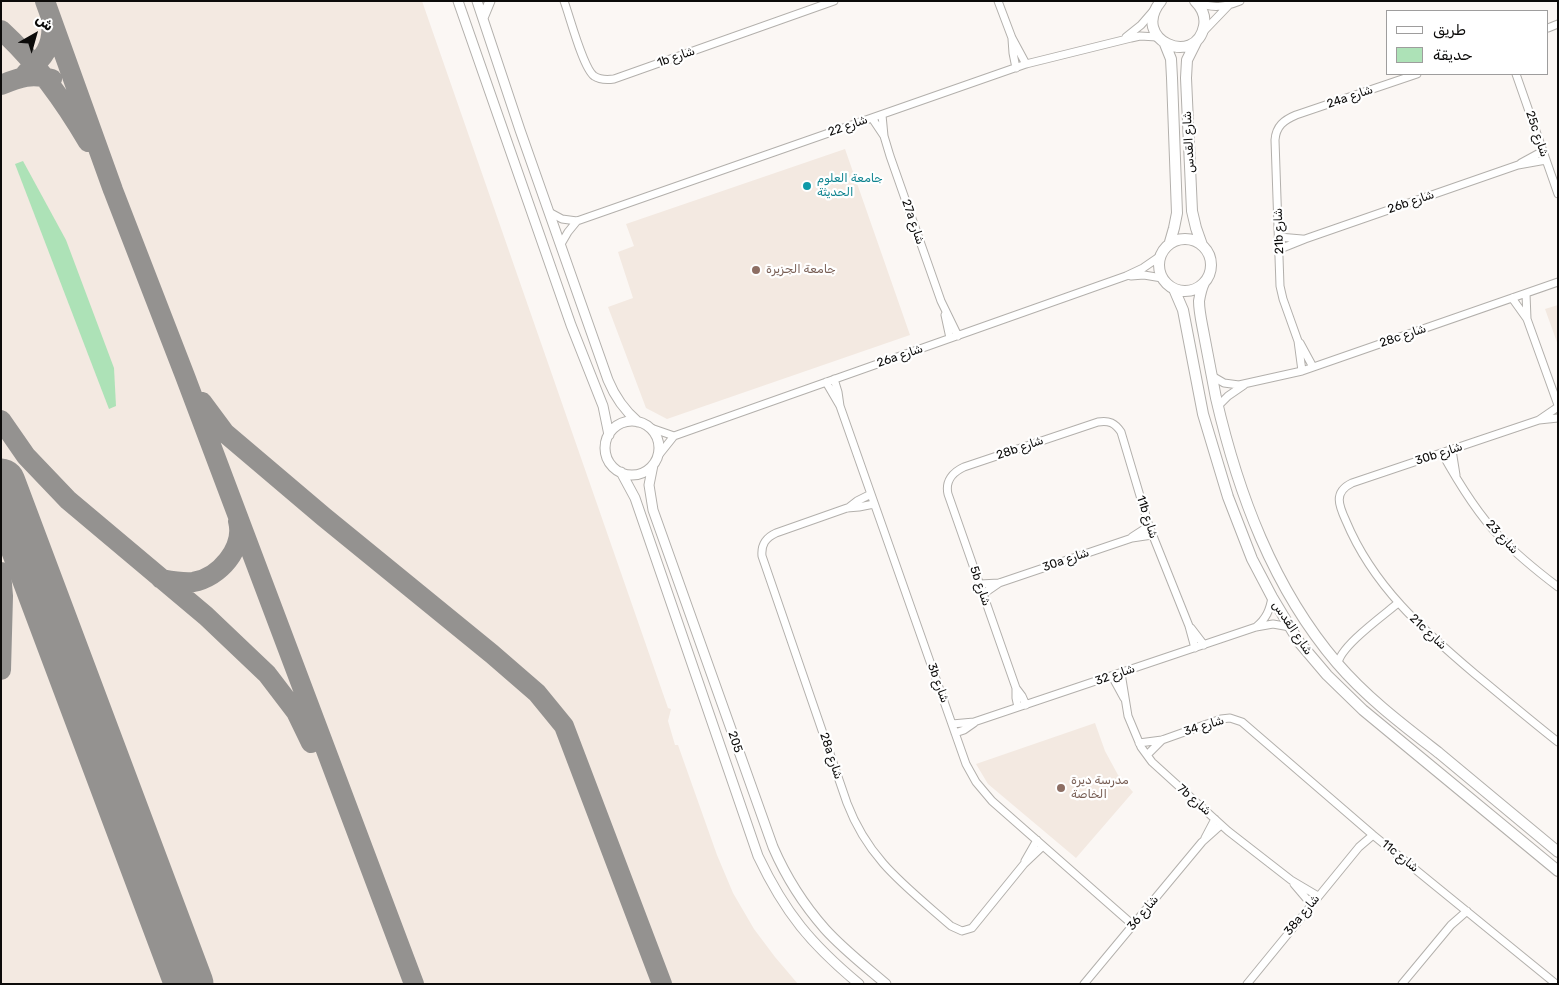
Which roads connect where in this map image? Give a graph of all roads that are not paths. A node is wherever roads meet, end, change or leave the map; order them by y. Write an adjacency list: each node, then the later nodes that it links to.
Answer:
1 (458, 1): 61 (street)
2 (477, 1): 11 (street)
3 (490, 1): 11 (street)
4 (564, 1): 5 (street, 1b شارع)
5 (834, 1)
6 (998, 1): 13 (street)
7 (1240, 1): 10 (street)
8 (1196, 2): 10 (street); 12 (main road)
9 (1159, 4): 14 (street, شارع 22); 15 (main road, شارع القدس)
10 (1230, 5): 12 (street)
11 (483, 18): 28 (street)
12 (1199, 36): 15 (main road); 34 (main road, شارع القدس)
13 (1012, 38): 16 (street); 17 (street)
14 (1122, 40): 15 (street, شارع 22); 16 (street, شارع 22)
15 (1161, 40): 32 (main road, شارع القدس)
16 (1026, 64): 17 (street, شارع 22)
17 (1016, 68): 20 (street, شارع 22)
18 (1414, 75): 22 (street, 24a شارع)
19 (1516, 75): 24 (street, 25c شارع)
20 (882, 114): 21 (street, شارع 22); 23 (street, 27a شارع)
21 (872, 118): 23 (street, 27a شارع); 29 (street, شارع 22)
22 (1284, 122): 30 (street, 21b شارع)
23 (884, 136): 45 (street, 27a شارع)
24 (1543, 151): 25 (street, 25c شارع); 26 (street, 26b شارع)
25 (1546, 160): 26 (street, 26b شارع); 27 (street, 25c شارع)
26 (1518, 164): 31 (street, 26b شارع)
27 (1558, 194)
28 (550, 212): 29 (street); 33 (street)
29 (577, 221): 33 (street)
30 (1279, 237): 31 (street, 26b شارع); 35 (street, 21b شارع)
31 (1304, 239): 35 (street, 26b شارع)
32 (1170, 242): 34 (main road); 36 (main road)
33 (561, 244): 58 (street)
34 (1202, 245): 40 (main road)
35 (1280, 249): 46 (street, 21b شارع)
36 (1159, 257): 37 (street, 26a شارع); 38 (main road)
37 (1126, 276): 38 (street, 26a شارع); 45 (street, 26a شارع)
38 (1162, 278): 41 (main road)
39 (1558, 282): 42 (street, 28c شارع)
40 (1204, 283): 41 (main road); 49 (main road, شارع القدس)
41 (1174, 289): 81 (main road, شارع القدس)
42 (1526, 294): 43 (street, 28c شارع); 44 (street)
43 (1512, 298): 44 (street); 47 (street, 28c شارع)
44 (1527, 319): 55 (street)
45 (954, 337): 50 (street, 26a شارع)
46 (1298, 341): 47 (street, 21b شارع); 48 (street, 21b شارع)
47 (1313, 367): 48 (street, 28c شارع)
48 (1302, 371): 52 (street, 28c شارع)
49 (1211, 376): 52 (street, 28c شارع); 54 (main road, شارع القدس)
50 (834, 379): 51 (street, 26a شارع); 53 (street, 3b شارع)
51 (826, 382): 53 (street, 3b شارع); 62 (street, 26a شارع)
52 (1246, 384): 54 (street, 28c شارع)
53 (840, 406): 71 (street, 3b شارع)
54 (1218, 406): 89 (main road, شارع القدس)
55 (1558, 406): 57 (street, 30b شارع)
56 (1558, 418): 57 (street, 30b شارع)
57 (1538, 420): 63 (street, 30b شارع)
58 (638, 422): 60 (street); 61 (street)
59 (1098, 422): 69 (street, 28b شارع); 74 (street, 11b شارع)
60 (648, 427): 62 (street); 65 (street)
61 (609, 435): 67 (street)
62 (674, 436): 65 (street)
63 (1452, 450): 64 (street, 30b شارع); 68 (street, شارع 23)
64 (1442, 453): 68 (street, شارع 23); 70 (street, 30b شارع)
65 (658, 456): 66 (street)
66 (653, 465): 67 (street); 120 (street, 205)
67 (621, 472): 119 (street, 205)
68 (1457, 478): 79 (street, شارع 23)
69 (948, 483): 78 (street, 5b شارع)
70 (1341, 491): 82 (street, 21c شارع)
71 (871, 494): 72 (street, 3b شارع); 73 (street, 28a شارع)
72 (874, 504): 73 (street, 28a شارع); 98 (street, 3b شارع)
73 (847, 508): 110 (street, 28a شارع)
74 (1148, 526): 75 (street, 11b شارع); 76 (street, 30a شارع)
75 (1152, 535): 76 (street, 30a شارع); 83 (street, 11b شارع)
76 (1132, 538): 77 (street, 30a شارع)
77 (999, 583): 78 (street, 30a شارع); 80 (street, 30a شارع)
78 (980, 584): 80 (street, 5b شارع)
79 (1558, 587)
80 (983, 594): 92 (street, 5b شارع)
81 (1272, 598): 84 (street); 85 (main road, شارع القدس)
82 (1398, 603): 89 (street); 102 (street, 21c شارع)
83 (1189, 626): 86 (street, 11b شارع); 87 (street, 11b شارع)
84 (1256, 627): 85 (street, شارع 32); 86 (street, شارع 32)
85 (1290, 627): 88 (main road, شارع القدس)
86 (1204, 645): 87 (street, شارع 32)
87 (1195, 648): 90 (street, شارع 32)
88 (1309, 654): 94 (main road); 111 (main road, شارع القدس)
89 (1338, 664): 94 (main road, شارع القدس)
90 (1120, 673): 91 (street, شارع 32); 93 (street, 7b شارع)
91 (1112, 676): 93 (street, 7b شارع); 95 (street, شارع 32)
92 (1016, 688): 95 (street, 5b شارع); 96 (street, 5b شارع)
93 (1125, 700): 103 (street, 7b شارع)
94 (1374, 700): 109 (main road, شارع القدس)
95 (1026, 705): 96 (street, شارع 32)
96 (1018, 707): 97 (street, شارع 32)
97 (974, 722): 98 (street, شارع 32); 100 (street, شارع 32)
98 (952, 724): 100 (street, 3b شارع)
99 (1246, 725): 101 (street, شارع 34); 106 (street, 11c شارع)
100 (955, 733): 107 (street, 3b شارع)
101 (1162, 740): 103 (street, شارع 34); 104 (street, شارع 34)
102 (1558, 742)
103 (1139, 743): 104 (street, 7b شارع)
104 (1147, 755): 105 (street, 7b شارع)
105 (1218, 822): 112 (street, 7b شارع); 117 (street, شارع 36)
106 (1371, 833): 113 (street, 38a شارع); 115 (street, 11c شارع)
107 (1037, 840): 108 (street, 3b شارع); 110 (street, 28a شارع)
108 (1043, 846): 110 (street, 28a شارع); 117 (street, 3b شارع)
109 (1556, 849)
110 (1024, 864)
111 (1558, 871)
112 (1291, 880): 113 (street, 7b شارع); 114 (street, 7b شارع)
113 (1318, 896): 114 (street, 38a شارع)
114 (1311, 904): 122 (street, 38a شارع)
115 (1461, 906): 116 (street, 11c شارع); 118 (street)
116 (1467, 911): 118 (street); 124 (street, 11c شارع)
117 (1135, 923): 121 (street, شارع 36)
118 (1451, 925): 123 (street)
119 (859, 984)
120 (886, 984)
121 (1084, 984)
122 (1247, 984)
123 (1402, 984)
124 (1556, 984)

